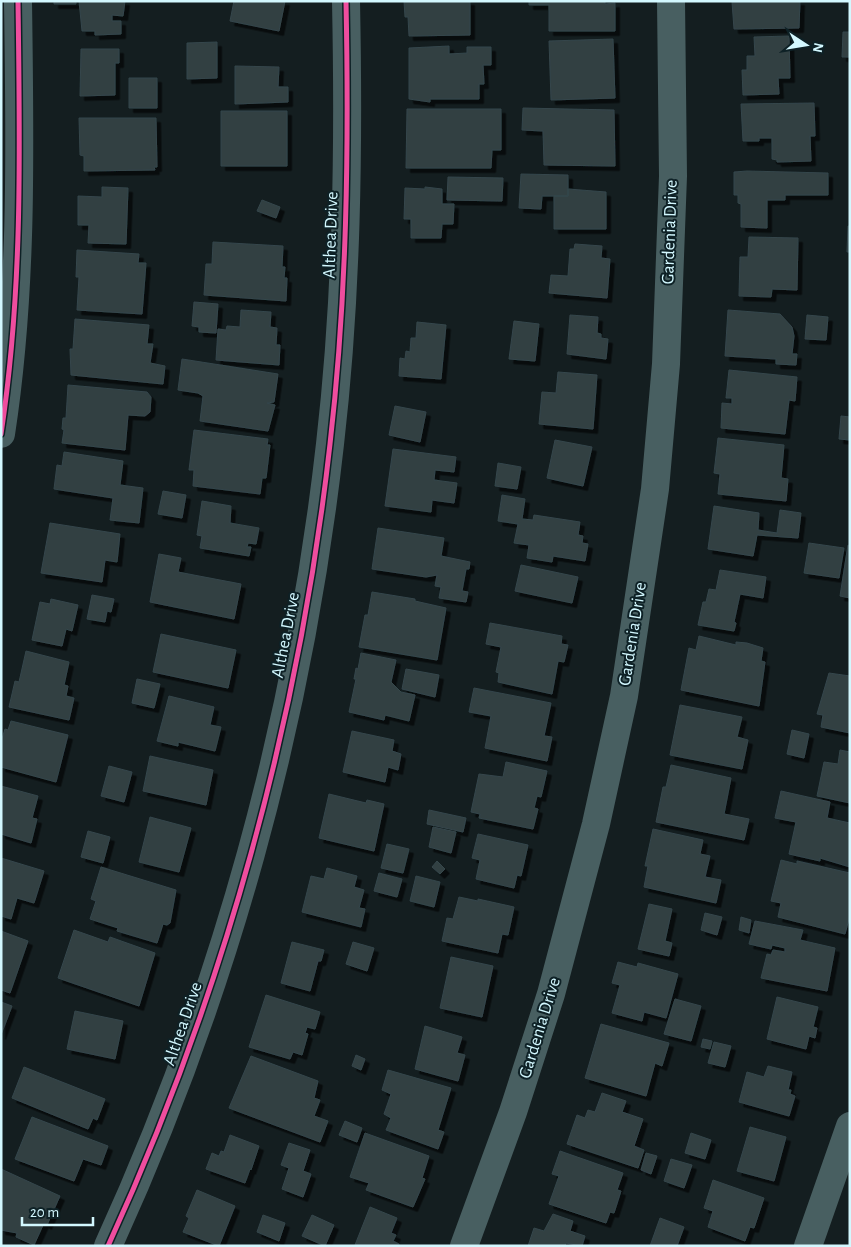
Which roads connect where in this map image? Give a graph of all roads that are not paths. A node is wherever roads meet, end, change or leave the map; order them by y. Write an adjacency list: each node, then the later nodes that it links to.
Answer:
1 (18, 1): 4 (street)
2 (346, 1): 6 (street, Althea Drive)
3 (671, 1): 7 (street, Gardenia Drive)
4 (1, 434)
5 (850, 1126): 8 (street)
6 (108, 1246)
7 (464, 1246)
8 (808, 1246)

